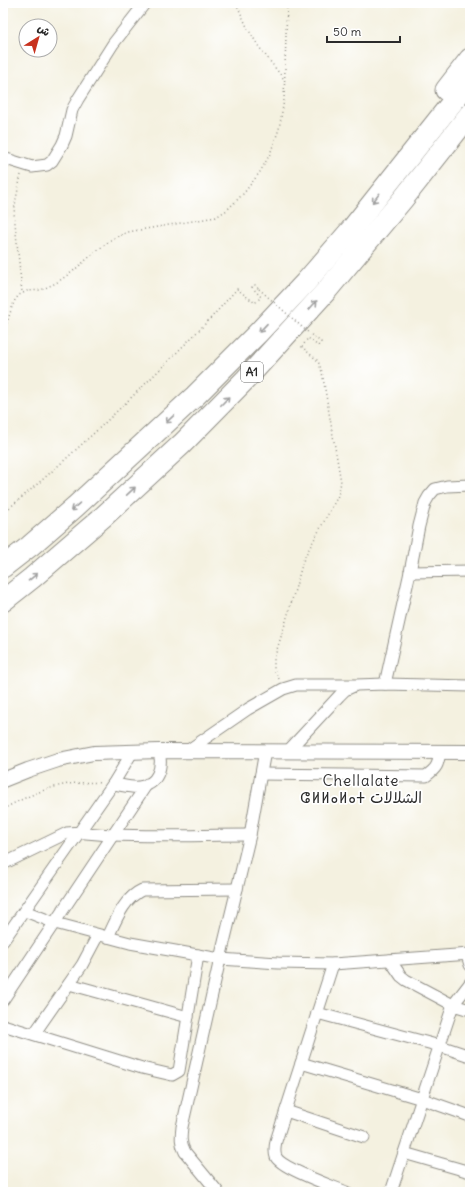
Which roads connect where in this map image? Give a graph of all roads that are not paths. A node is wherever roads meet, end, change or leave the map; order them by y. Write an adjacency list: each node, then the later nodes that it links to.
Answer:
1 (145, 3): 5 (street)
2 (470, 58): 6 (highway)
3 (470, 80): 6 (highway, A1)
4 (470, 114): 11 (highway, A1, one-way to 4)
5 (3, 158)
6 (388, 182): 8 (highway, A1, one-way to 8)
7 (470, 485): 10 (street)
8 (3, 567)
9 (470, 571): 10 (street)
10 (410, 572): 12 (street)
11 (3, 601)
12 (386, 684): 13 (street); 14 (street)
13 (356, 685): 16 (street); 19 (street)
14 (470, 686)
15 (159, 750): 16 (street); 17 (street); 25 (street)
16 (187, 750): 18 (street)
17 (133, 751): 23 (street); 24 (street)
18 (265, 751): 19 (street); 22 (street)
19 (288, 751): 20 (street)
20 (440, 752): 21 (street); 22 (street)
21 (470, 752)
22 (261, 774): 28 (street)
23 (3, 780)
24 (113, 784): 25 (street); 26 (street)
25 (147, 784): 27 (street)
26 (80, 833): 27 (street); 29 (street); 31 (street)
27 (113, 835): 28 (street); 32 (street)
28 (250, 835): 30 (street)
29 (3, 864)
30 (237, 889): 33 (street); 37 (street)
31 (25, 911): 32 (street); 34 (street)
32 (55, 923): 33 (street); 42 (street)
33 (103, 936): 35 (street); 41 (street)
34 (3, 941)
35 (198, 955): 37 (street); 46 (street)
36 (469, 958): 38 (street)
37 (220, 959): 39 (street); 58 (street)
38 (390, 960): 39 (street); 43 (street)
39 (333, 964): 45 (street)
40 (470, 982): 43 (street)
41 (69, 984): 46 (street); 48 (street)
42 (3, 1000)
43 (453, 1005): 44 (street); 49 (street)
44 (470, 1010)
45 (317, 1013): 49 (street); 51 (street)
46 (188, 1018): 48 (street)
47 (3, 1025): 48 (street)
48 (34, 1034)
49 (440, 1046): 50 (street); 52 (street)
50 (470, 1056)
51 (301, 1063): 52 (street); 53 (street)
52 (422, 1099): 54 (street); 56 (street)
53 (286, 1111): 55 (street); 59 (street)
54 (470, 1116)
55 (364, 1137)
56 (404, 1153): 57 (street); 60 (street)
57 (470, 1172)
58 (218, 1192)
59 (346, 1192)
60 (391, 1192)

